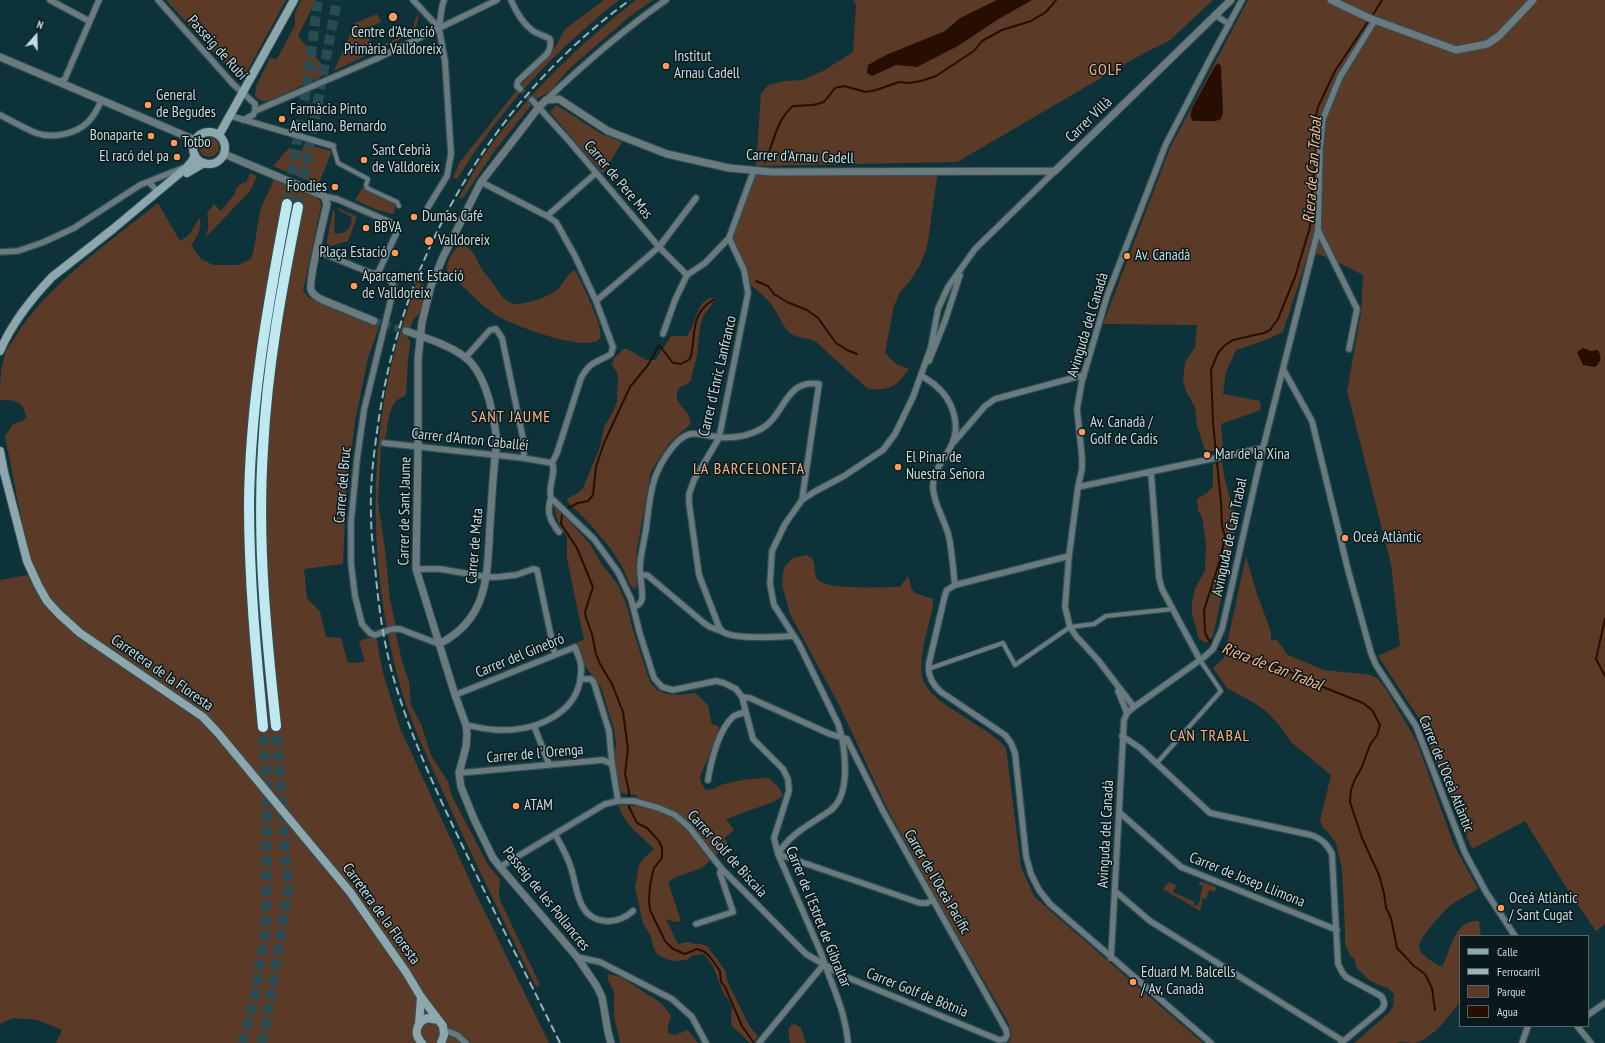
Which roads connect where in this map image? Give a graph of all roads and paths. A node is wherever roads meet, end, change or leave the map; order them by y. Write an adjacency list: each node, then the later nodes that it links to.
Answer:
1 (50, 0): 16 (street)
2 (99, 0): 16 (street)
3 (158, 0): 22 (street, Passeig de Rubí)
4 (294, 0): 22 (main road)
5 (413, 0): 18 (street)
6 (444, 0): 18 (street)
7 (497, 0): 18 (street)
8 (511, 0): 21 (street)
9 (666, 0): 24 (street)
10 (1231, 0): 14 (street, Carrer Villà)
11 (1242, 0): 17 (street, Avinguda del Canadà)
12 (1331, 0): 15 (street)
13 (1533, 0): 15 (street)
14 (1215, 15): 17 (street); 39 (street, Carrer Villà)
15 (1372, 19): 53 (street)
16 (89, 21): 20 (street)
17 (1229, 24): 71 (street, Avinguda del Canadà)
18 (439, 28): 27 (street); 50 (street)
19 (0, 57): 20 (street)
20 (59, 82): 25 (street)
21 (520, 89)
22 (243, 94): 27 (street, Passeig de Rubí); 29 (main road)
23 (532, 100): 26 (street, Carrer de Pere Mas)
24 (546, 100): 26 (street); 38 (street, Carrer d'Arnau Cadell)
25 (101, 101): 28 (street); 32 (street)
26 (539, 107): 40 (street, Carrer de Pere Mas); 42 (street, Carrer de Sant Jaume)
27 (255, 111): 30 (street)
28 (0, 115)
29 (231, 116): 30 (street); 31 (main road)
30 (244, 120): 33 (street)
31 (219, 136): 32 (main road); 34 (main road)
32 (195, 140): 35 (main road)
33 (333, 146): 48 (street)
34 (224, 154): 36 (main road); 45 (street)
35 (195, 155): 36 (main road); 37 (main road)
36 (204, 163): 43 (main road)
37 (186, 168): 41 (street); 44 (main road)
38 (754, 170): 39 (street, Carrer d'Arnau Cadell); 54 (street)
39 (1055, 171): 58 (street, Carrer Villà)
40 (596, 174): 51 (street); 55 (street, Carrer de Pere Mas)
41 (149, 182): 44 (street); 56 (street)
42 (481, 182): 51 (street); 65 (street, Carrer de Sant Jaume)
43 (173, 184): 44 (street); 52 (main road)
44 (157, 191): 52 (main road)
45 (325, 198): 57 (street); 59 (street)
46 (696, 198): 55 (street)
47 (287, 204): 110 (highway)
48 (399, 206)
49 (298, 207): 108 (highway)
50 (428, 207)
51 (547, 216): 61 (street)
52 (113, 229): 67 (main road)
53 (1318, 230): 66 (street); 69 (street, Avinguda de Can Trabal)
54 (729, 238): 60 (street); 72 (street, Carrer d'Enric Lanfranco)
55 (659, 247): 60 (street, Carrer de Pere Mas); 61 (street)
56 (0, 252)
57 (317, 252): 59 (street); 62 (street)
58 (967, 260): 70 (street, Carrer Villà); 70 (street, Carrer Villà)
59 (378, 273): 96 (street, Carrer del Bruc)
60 (687, 275): 64 (street)
61 (596, 301): 80 (street)
62 (374, 321)
63 (406, 332): 65 (street, Carrer de Mata)
64 (663, 334)
65 (419, 336): 68 (street, Carrer de Mata); 75 (street, Carrer de Sant Jaume)
66 (1349, 349)
67 (0, 351)
68 (465, 358): 78 (street, Carrer de Mata); 79 (street)
69 (1283, 368): 76 (street, Avinguda de Can Trabal); 129 (street, Carrer de l'Oceà Atlàntic)
70 (921, 375): 74 (street); 84 (street)
71 (1084, 375): 74 (street); 82 (street, Avinguda del Canadà)
72 (719, 438): 84 (street); 88 (street); 94 (street, Carrer d'Enric Lanfranco)
73 (384, 443): 75 (street, Carrer d'Anton Caballéi)
74 (953, 443): 90 (street)
75 (418, 447): 78 (street, Carrer d'Anton Caballéi); 87 (street, Carrer de Sant Jaume)
76 (1262, 448): 81 (street); 99 (street, Avinguda de Can Trabal)
77 (0, 451): 133 (main road, Carretera de la Floresta)
78 (495, 455): 79 (street, Carrer d'Anton Caballéi); 89 (street, Carrer de Mata)
79 (523, 458): 80 (street, Carrer d'Anton Caballéi)
80 (552, 462): 83 (street)
81 (1150, 472): 82 (street); 92 (street)
82 (1078, 487): 86 (street, Avinguda del Canadà)
83 (551, 498): 85 (street); 91 (street)
84 (802, 500): 95 (street)
85 (559, 532)
86 (1069, 556): 90 (street); 93 (street, Avinguda del Canadà)
87 (416, 569): 89 (street); 96 (street, Carrer de Sant Jaume)
88 (640, 575): 91 (street); 94 (street)
89 (487, 577): 96 (street, Carrer de Mata); 98 (street)
90 (955, 585): 100 (street)
91 (634, 608): 103 (street)
92 (1173, 609): 93 (street); 99 (street)
93 (1070, 627): 97 (street, Avinguda del Canadà); 100 (street)
94 (722, 631): 95 (street)
95 (794, 636): 112 (street)
96 (439, 644): 102 (street, Carrer de Sant Jaume)
97 (1087, 649): 104 (street, Avinguda del Canadà); 106 (street, Avinguda del Canadà)
98 (555, 655): 101 (street, Carrer del Ginebró); 102 (street, Carrer del Ginebró)
99 (1200, 660): 104 (street); 115 (street)
100 (928, 669): 131 (street)
101 (580, 678): 109 (street); 114 (street)
102 (455, 695): 107 (street, Passeig de les Pollancres)
103 (742, 697): 105 (street, Carrer de l'Estret de Gibraltar); 112 (street)
104 (1134, 707): 106 (street)
105 (746, 712): 117 (street); 121 (street, Carrer de l'Estret de Gibraltar)
106 (1127, 713): 111 (street, Avinguda del Canadà)
107 (466, 725): 109 (street); 116 (street, Passeig de les Pollancres)
108 (276, 726)
109 (534, 726): 113 (street)
110 (263, 727)
111 (1122, 736): 115 (street); 119 (street, Avinguda del Canadà)
112 (842, 737): 121 (street); 125 (street, Carrer de l'Oceà Pacífic)
113 (549, 764): 114 (street, Carrer de l' Orenga); 116 (street, Carrer de l' Orenga)
114 (612, 764): 118 (street)
115 (1156, 764): 128 (street)
116 (459, 773): 122 (street, Passeig de les Pollancres)
117 (708, 780)
118 (618, 801): 120 (street, Carrer Golf de Biscaia); 123 (street, Carrer Golf de Biscaia)
119 (1119, 812): 124 (street, Avinguda del Canadà); 128 (street, Carrer de Josep Llimona)
120 (555, 834): 122 (street, Carrer Golf de Biscaia); 126 (street)
121 (778, 854): 125 (street); 132 (street, Carrer de l'Estret de Gibraltar)
122 (500, 867): 130 (street, Passeig de les Pollancres)
123 (721, 868): 127 (street); 132 (street, Carrer Golf de Biscaia)
124 (1115, 891): 131 (street, Avinguda del Canadà); 143 (street)
125 (932, 900): 141 (street, Carrer de l'Oceà Pacífic)
126 (633, 911)
127 (696, 924)
128 (1337, 930): 143 (street)
129 (1514, 935)
130 (577, 957): 147 (street, Passeig de les Pollancres); 148 (street)
131 (1111, 958): 151 (street)
132 (824, 964): 141 (street, Carrer Golf de Bòtnia); 149 (street); 150 (street, Carrer de l'Estret de Gibraltar)
133 (421, 997): 136 (main road, Carretera de la Floresta); 137 (main road)
134 (1605, 1003): 135 (street)
135 (1589, 1014)
136 (438, 1020): 137 (main road); 140 (main road, Carretera de la Floresta)
137 (419, 1024): 145 (main road)
138 (1528, 1027): 152 (street)
139 (1578, 1027): 144 (street)
140 (444, 1030): 142 (main road); 146 (street)
141 (1003, 1040)
142 (440, 1042)
143 (1342, 1042)
144 (1587, 1042)
145 (422, 1043)
146 (466, 1043)
147 (611, 1043)
148 (706, 1043)
149 (759, 1043)
150 (848, 1043)
151 (1211, 1043)
152 (1522, 1043)

